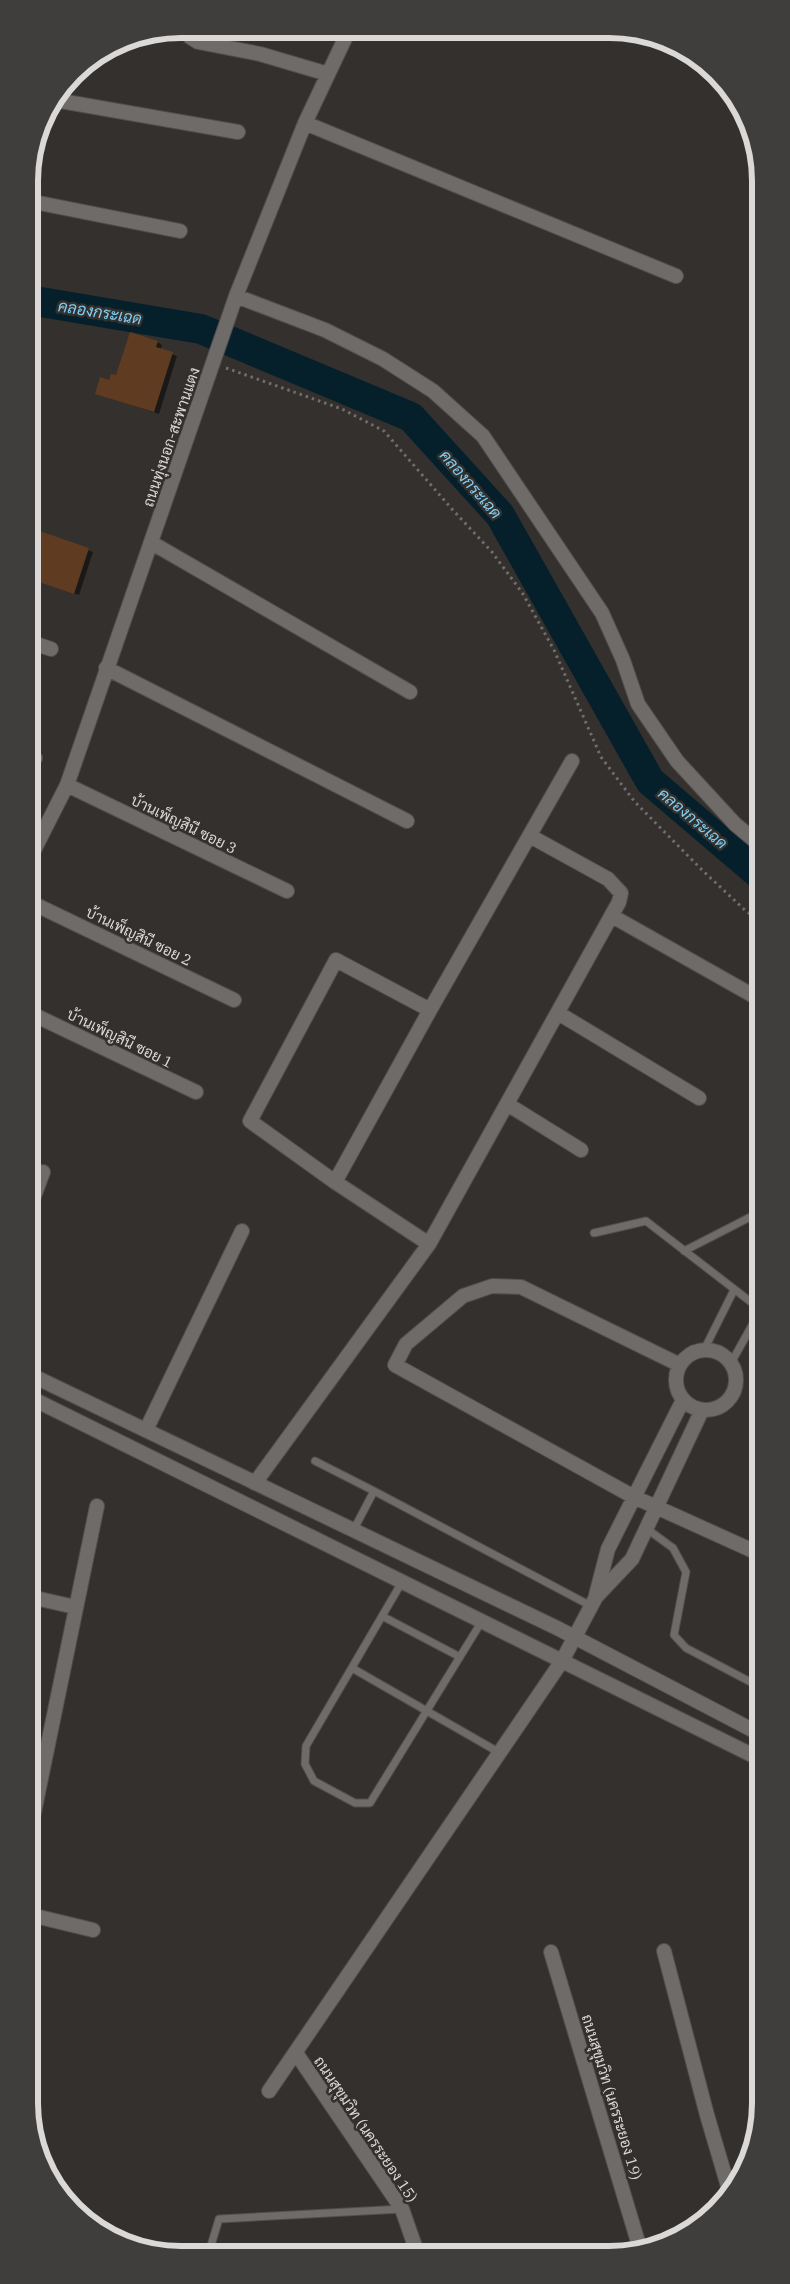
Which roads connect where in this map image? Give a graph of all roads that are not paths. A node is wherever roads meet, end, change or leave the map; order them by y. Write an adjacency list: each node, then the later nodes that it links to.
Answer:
1 (193, 38): 3 (street)
2 (345, 38): 3 (street, ถนนทุ่งนอก-สะพานแตง)
3 (328, 74): 5 (street, ถนนทุ่งนอก-สะพานแตง)
4 (62, 101): 6 (street)
5 (304, 123): 9 (street); 10 (street, ถนนทุ่งนอก-สะพานแตง)
6 (238, 132)
7 (38, 203): 8 (street)
8 (180, 230)
9 (676, 276)
10 (234, 303): 11 (street, ถนนทุ่งนอก-สะพานแตง); 20 (street)
11 (152, 543): 14 (street, ถนนทุ่งนอก-สะพานแตง); 15 (street)
12 (38, 645): 13 (street)
13 (52, 649)
14 (106, 668): 17 (street, ถนนทุ่งนอก-สะพานแตง); 18 (street)
15 (410, 692)
16 (572, 761): 19 (street)
17 (67, 785): 21 (street, ถนนทุ่งนอก-สะพานแตง); 22 (street, บ้านเพ็ญสินี ซอย 3)
18 (407, 821)
19 (530, 836): 24 (street); 27 (street)
20 (752, 838)
21 (38, 842)
22 (286, 891)
23 (38, 906): 26 (street, บ้านเพ็ญสินี ซอย 2)
24 (612, 916): 25 (street); 28 (street)
25 (752, 995)
26 (234, 1000)
27 (430, 1010): 35 (street); 35 (street)
28 (558, 1013): 31 (street); 32 (street)
29 (38, 1017): 30 (street, บ้านเพ็ญสินี ซอย 1)
30 (196, 1092)
31 (699, 1098)
32 (507, 1104): 33 (street); 40 (street)
33 (581, 1150)
34 (43, 1172): 36 (street)
35 (335, 1182): 40 (street)
36 (38, 1185)
37 (752, 1216): 41 (lane)
38 (242, 1231): 52 (street)
39 (594, 1233): 41 (lane)
40 (429, 1244): 54 (street)
41 (684, 1251): 42 (lane)
42 (734, 1290): 43 (lane); 45 (lane)
43 (752, 1304)
44 (752, 1325): 46 (lane)
45 (704, 1350): 46 (street); 47 (street)
46 (731, 1363): 51 (street)
47 (680, 1365): 49 (street); 56 (street)
48 (38, 1378): 52 (street)
49 (683, 1400): 51 (street); 56 (street)
50 (38, 1401): 62 (street)
51 (702, 1410): 58 (street)
52 (146, 1430): 54 (street)
53 (315, 1461): 55 (lane)
54 (255, 1484): 60 (street)
55 (374, 1492): 60 (lane); 64 (lane)
56 (634, 1496): 58 (street); 64 (street)
57 (97, 1506): 65 (street)
58 (657, 1507): 59 (street); 61 (street)
59 (647, 1529): 64 (street); 72 (lane)
60 (353, 1530): 68 (street)
61 (752, 1550)
62 (402, 1582): 66 (lane); 67 (street)
63 (38, 1599): 65 (street)
64 (593, 1602): 68 (street)
65 (75, 1607): 77 (street)
66 (382, 1616): 69 (lane); 71 (lane)
67 (482, 1621): 69 (lane); 70 (street)
68 (575, 1637): 70 (street); 74 (street)
69 (460, 1657): 73 (lane)
70 (562, 1661): 75 (street); 76 (street)
71 (352, 1668): 73 (lane); 73 (lane)
72 (752, 1683)
73 (427, 1711): 75 (lane)
74 (752, 1730)
75 (500, 1753): 82 (street)
76 (752, 1755)
77 (38, 1791)
78 (38, 1917): 79 (street)
79 (93, 1930)
80 (664, 1951): 84 (street)
81 (551, 1952): 86 (street, ถนนสุขุมวิท (นครระยอง 19))
82 (296, 2053): 83 (street); 85 (street, ถนนสุขุมวิท (นครระยอง 15))
83 (269, 2091)
84 (727, 2184)
85 (402, 2209): 87 (lane); 88 (street, ถนนสุขุมวิท (นครระยอง 15))
86 (638, 2244)
87 (211, 2246)
88 (415, 2246)

